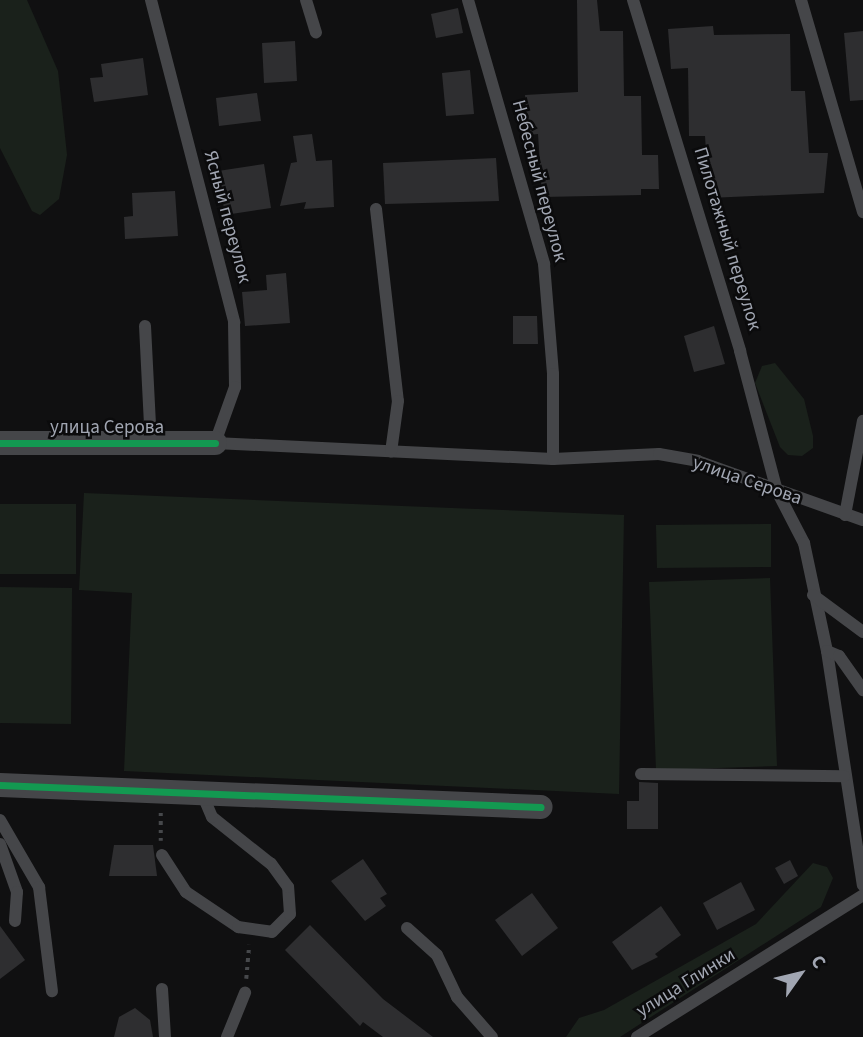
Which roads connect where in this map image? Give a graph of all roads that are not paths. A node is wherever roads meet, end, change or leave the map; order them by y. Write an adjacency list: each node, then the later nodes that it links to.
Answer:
1 (150, 0): 13 (lane, Ясный переулок)
2 (306, 0): 6 (lane)
3 (468, 0): 15 (lane, Небесный переулок)
4 (634, 0): 16 (lane, Пилотажный переулок)
5 (801, 0): 8 (lane)
6 (316, 33)
7 (376, 209): 14 (lane)
8 (863, 212)
9 (145, 326): 12 (lane)
10 (863, 421): 17 (lane)
11 (0, 443): 12 (street, улица Серова)
12 (151, 443): 13 (street, улица Серова)
13 (215, 443): 14 (lane, улица Серова)
14 (391, 452): 15 (lane, улица Серова)
15 (554, 459): 16 (lane, улица Серова)
16 (776, 491): 17 (lane, улица Серова); 19 (lane, Пилотажный переулок)
17 (845, 515): 18 (lane, улица Серова)
18 (863, 520)
19 (813, 595): 20 (lane); 21 (lane, Пилотажный переулок)
20 (863, 632)
21 (828, 651): 22 (lane); 24 (lane, Пилотажный переулок)
22 (863, 690)
23 (641, 774): 24 (lane)
24 (844, 776): 31 (lane, Пилотажный переулок)
25 (0, 785): 26 (street)
26 (201, 790): 27 (street); 30 (lane)
27 (541, 807)
28 (0, 820): 36 (lane)
29 (0, 844): 33 (lane)
30 (162, 855)
31 (863, 886)
32 (863, 895): 41 (lane, улица Глинки)
33 (15, 921)
34 (407, 928): 40 (lane)
35 (162, 989): 38 (lane)
36 (52, 991)
37 (245, 993): 39 (lane)
38 (165, 1037)
39 (227, 1037)
40 (492, 1037)
41 (637, 1037)

